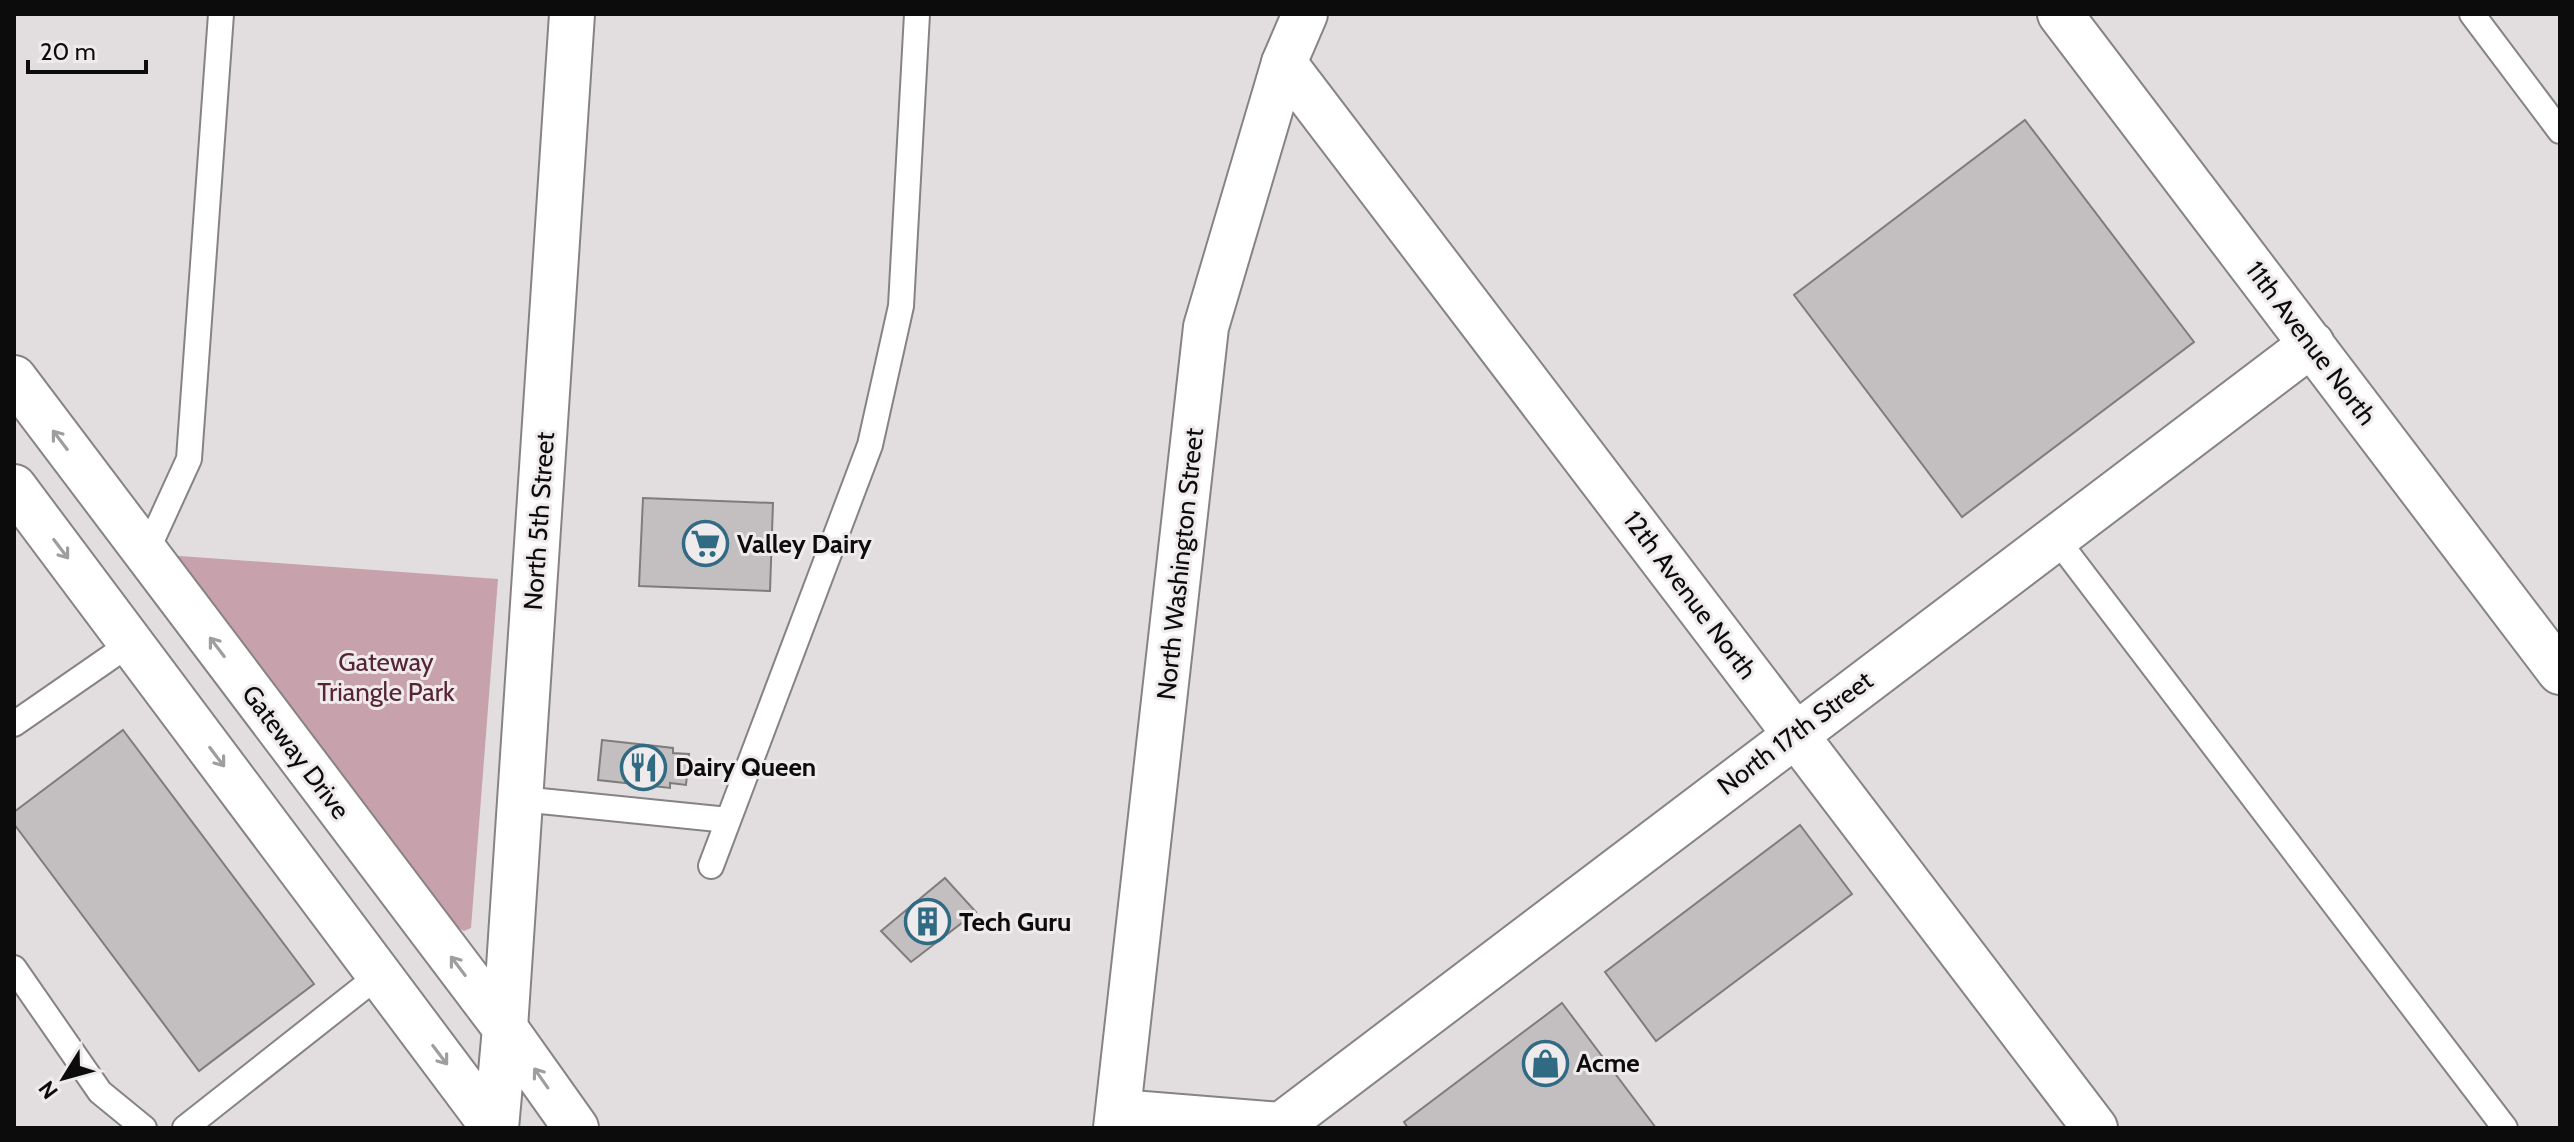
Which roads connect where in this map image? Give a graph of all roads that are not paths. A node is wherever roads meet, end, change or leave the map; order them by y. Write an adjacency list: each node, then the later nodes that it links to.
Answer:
1 (221, 14): 13 (lane)
2 (572, 14): 18 (main road, North 5th Street)
3 (917, 14): 19 (lane)
4 (1305, 14): 7 (main road, North Washington Street)
5 (2060, 14): 9 (main road, 11th Avenue North)
6 (2472, 14): 8 (lane)
7 (1284, 63): 17 (main road, 12th Avenue North); 24 (main road, North Washington Street)
8 (2560, 131)
9 (2312, 344): 12 (main road, North 17th Street); 15 (main road, 11th Avenue North)
10 (14, 378): 13 (main road, Gateway Drive, one-way to 10)
11 (14, 487): 14 (main road, one-way to 14)
12 (2055, 537): 17 (main road, North 17th Street); 31 (lane)
13 (146, 553): 23 (main road, Gateway Drive, one-way to 13)
14 (131, 643): 16 (lane); 22 (main road, one-way to 22)
15 (2560, 672)
16 (14, 724)
17 (1796, 733): 25 (main road, North 17th Street); 30 (main road, 12th Avenue North)
18 (521, 799): 19 (lane); 23 (main road, North 5th Street)
19 (728, 820): 20 (lane)
20 (711, 866)
21 (14, 968): 26 (lane)
22 (379, 975): 27 (lane); 28 (main road, one-way to 28)
23 (505, 1028): 28 (main road, North 5th Street); 29 (main road, Gateway Drive, one-way to 23)
24 (1117, 1120): 25 (main road)
25 (1282, 1126)
26 (144, 1128)
27 (185, 1128)
28 (495, 1128)
29 (576, 1128)
30 (2095, 1128)
31 (2505, 1128)

